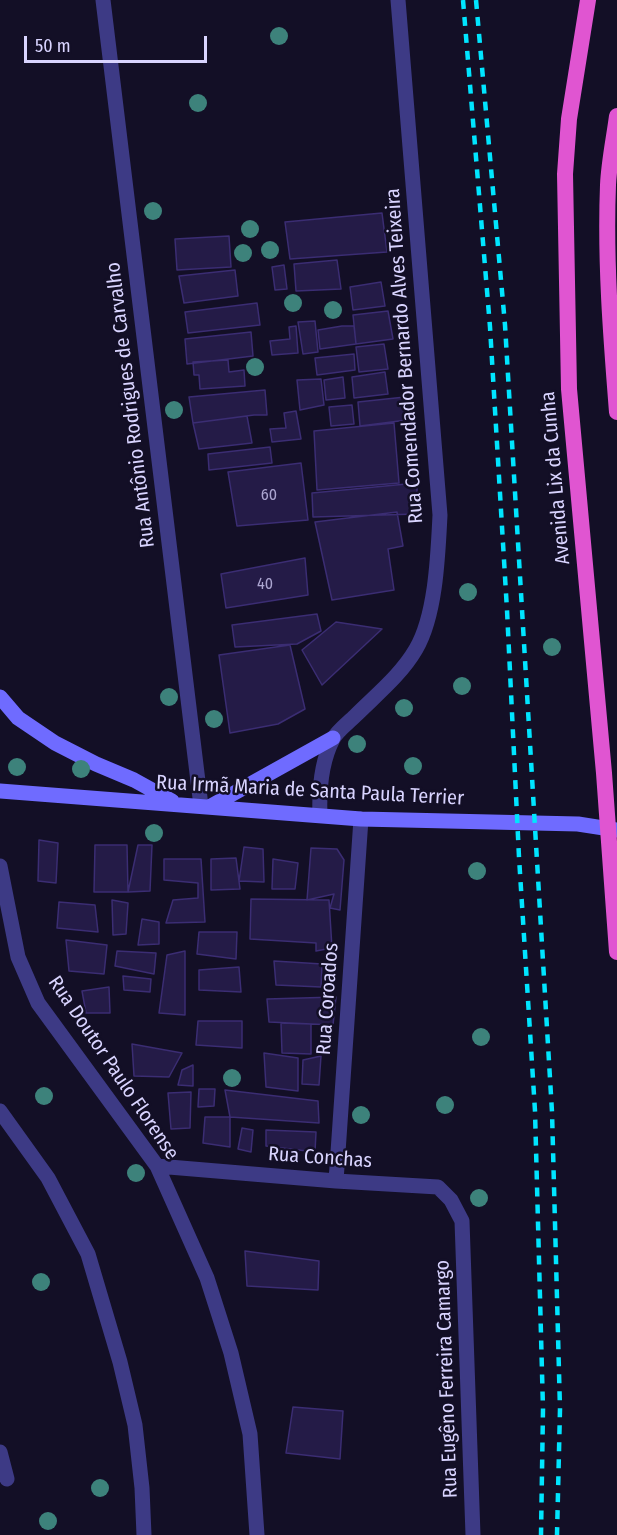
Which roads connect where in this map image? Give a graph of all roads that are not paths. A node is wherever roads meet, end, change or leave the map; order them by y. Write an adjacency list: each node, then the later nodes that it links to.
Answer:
1 (103, 0): 14 (street, Rua Antônio Rodrigues de Carvalho)
2 (398, 0): 11 (street, Rua Comendador Bernardo Alves Teixeira)
3 (588, 0): 19 (highway, Avenida Lix da Cunha)
4 (617, 116): 6 (highway)
5 (617, 204): 6 (highway)
6 (608, 247): 7 (highway)
7 (609, 300): 8 (highway); 9 (highway)
8 (617, 333)
9 (617, 412)
10 (0, 697): 13 (main road)
11 (333, 738): 14 (main road); 15 (street, Rua Comendador Bernardo Alves Teixeira)
12 (0, 791): 13 (main road, Rua Irmã Maria de Santa Paula Terrier)
13 (178, 804): 14 (main road, Rua Irmã Maria de Santa Paula Terrier)
14 (206, 806): 15 (main road, Rua Irmã Maria de Santa Paula Terrier)
15 (320, 815): 16 (main road, Rua Irmã Maria de Santa Paula Terrier)
16 (361, 819): 17 (main road, Rua Irmã Maria de Santa Paula Terrier); 22 (street, Rua Coroados)
17 (617, 830)
18 (0, 866): 21 (street, Rua Doutor Paulo Florense)
19 (617, 952)
20 (0, 1111): 26 (street)
21 (157, 1166): 22 (street, Rua Conchas); 27 (street, Rua Doutor Paulo Florense)
22 (336, 1181): 23 (street, Rua Conchas)
23 (462, 1221): 28 (street, Rua Eugêno Ferreira Camargo)
24 (0, 1452): 25 (street)
25 (7, 1479)
26 (144, 1535)
27 (257, 1535)
28 (473, 1535)

